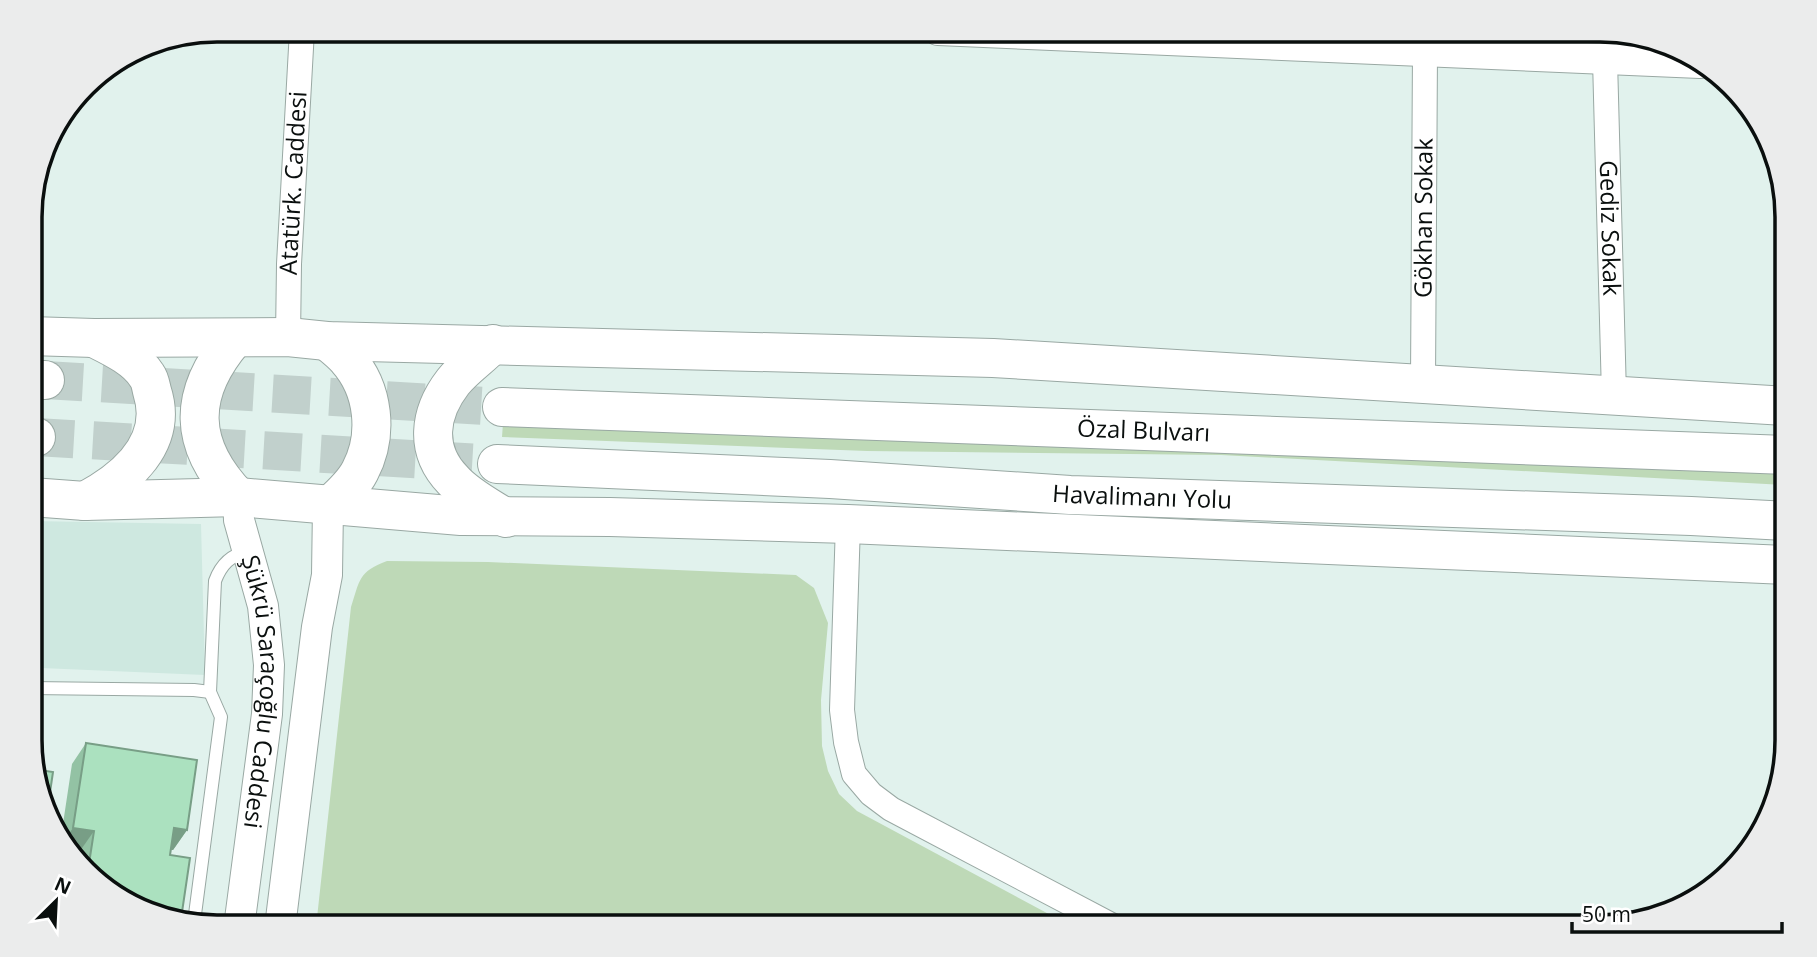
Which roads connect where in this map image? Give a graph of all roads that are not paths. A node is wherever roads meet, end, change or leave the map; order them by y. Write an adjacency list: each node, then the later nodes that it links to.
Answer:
1 (301, 42): 8 (street, Atatürk. Caddesi)
2 (1387, 42): 3 (street)
3 (1425, 51): 4 (street); 12 (street, Gökhan Sokak)
4 (1605, 60): 5 (street); 13 (street, Gediz Sokak)
5 (1682, 62)
6 (42, 336): 7 (highway)
7 (94, 338): 9 (highway); 20 (highway)
8 (288, 338): 9 (highway); 10 (highway)
9 (234, 339): 18 (highway)
10 (327, 341): 11 (highway); 21 (highway)
11 (493, 344): 12 (highway); 22 (highway)
12 (1423, 382): 13 (highway)
13 (1614, 394): 14 (highway)
14 (1775, 405)
15 (502, 407): 16 (highway, Özal Bulvarı)
16 (1775, 455)
17 (497, 464): 23 (highway, Havalimanı Yolu)
18 (238, 497): 20 (highway); 21 (highway); 25 (street, Şükrü Saraçoğlu Caddesi)
19 (42, 498): 20 (highway)
20 (85, 501)
21 (328, 506): 22 (highway); 31 (street)
22 (506, 518): 24 (highway)
23 (1775, 521)
24 (849, 524): 26 (highway); 32 (street)
25 (248, 552): 28 (lane); 30 (street, Şükrü Saraçoğlu Caddesi)
26 (1775, 564)
27 (42, 688): 28 (lane)
28 (210, 692): 29 (lane)
29 (195, 914)
30 (241, 915)
31 (281, 915)
32 (1092, 915)

